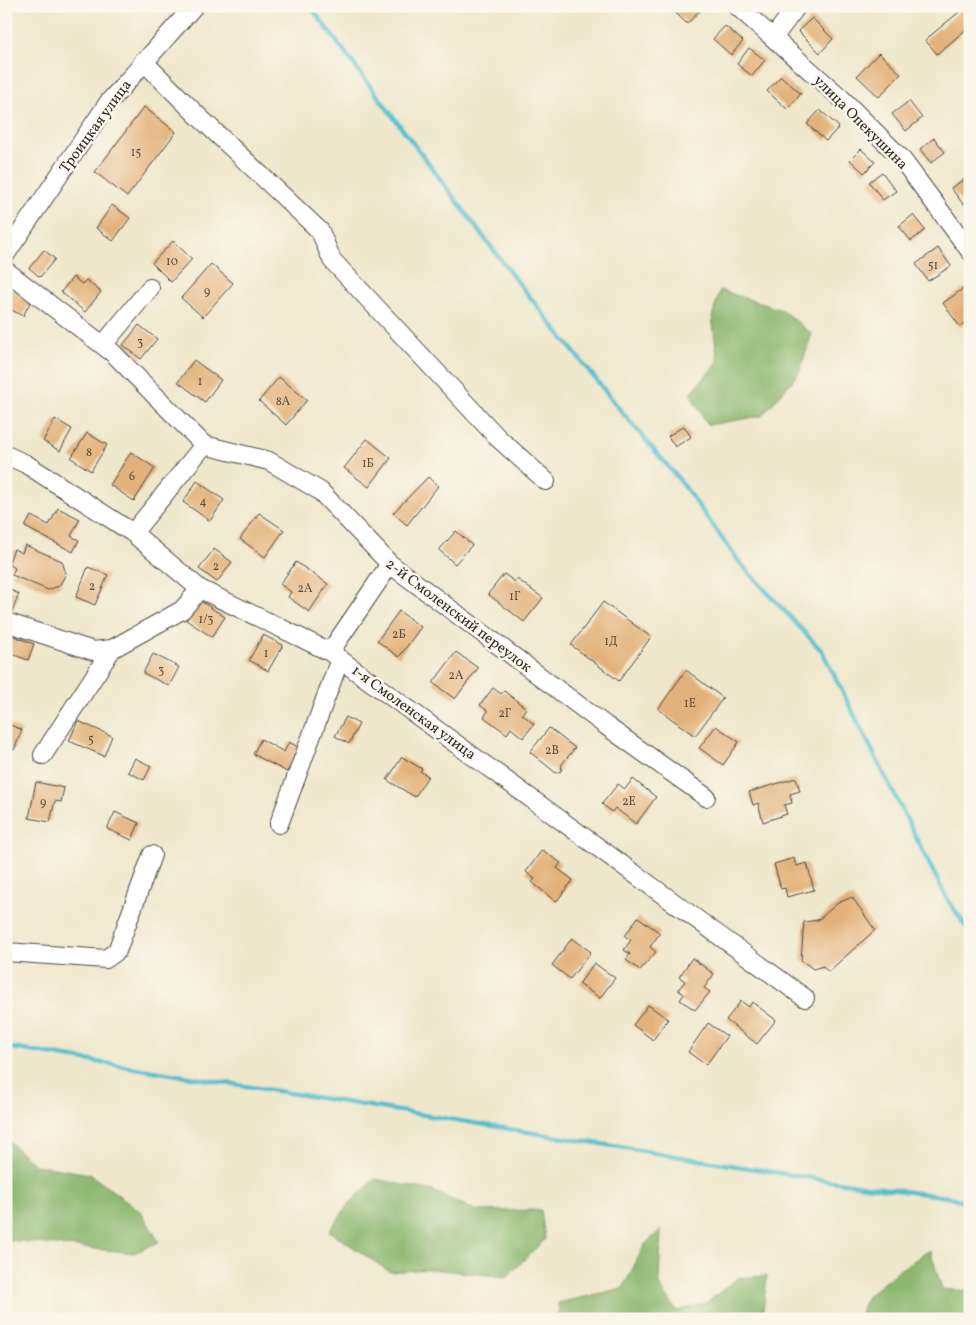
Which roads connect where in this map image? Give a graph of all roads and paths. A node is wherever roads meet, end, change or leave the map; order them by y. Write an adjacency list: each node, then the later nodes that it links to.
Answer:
1 (194, 6): 5 (street, Троицкая улица)
2 (737, 6): 4 (street, улица Опекушина)
3 (796, 6): 4 (street)
4 (773, 38): 6 (street, улица Опекушина)
5 (144, 61): 7 (street, Троицкая улица); 13 (street)
6 (970, 251)
7 (6, 254)
8 (6, 271): 10 (street)
9 (150, 288): 10 (street)
10 (104, 345): 11 (street)
11 (204, 445): 14 (street); 15 (street, 2-й Смоленский переулок)
12 (6, 455): 14 (street, 1-я Смоленская улица)
13 (546, 481)
14 (133, 533): 16 (street, 1-я Смоленская улица)
15 (390, 564): 19 (street); 21 (street, 2-й Смоленский переулок)
16 (200, 589): 18 (street); 19 (street, 1-я Смоленская улица)
17 (6, 622): 18 (street)
18 (112, 648): 20 (street)
19 (335, 655): 22 (street); 25 (street, 1-я Смоленская улица)
20 (43, 755)
21 (706, 797)
22 (279, 824)
23 (152, 855): 24 (street)
24 (6, 952)
25 (806, 998)

